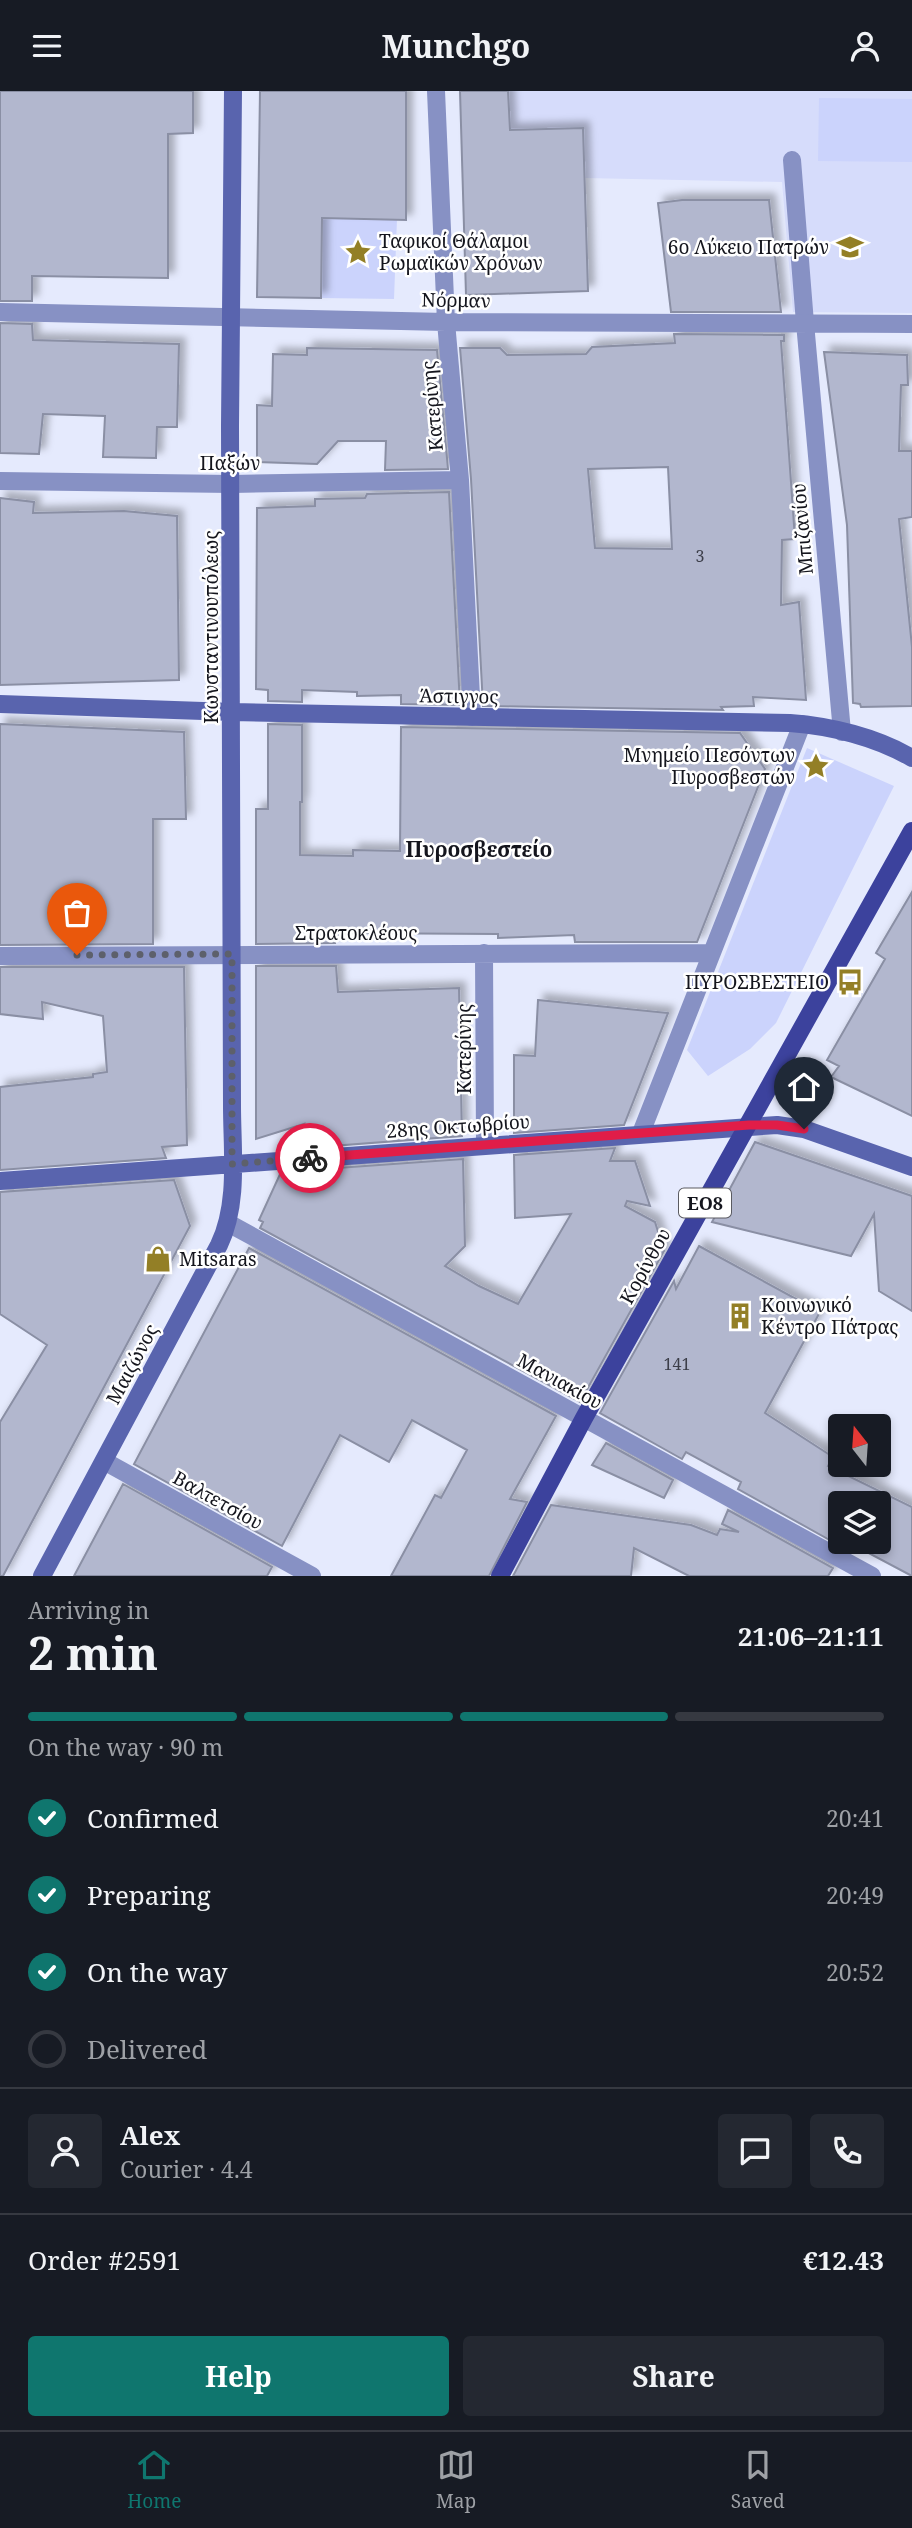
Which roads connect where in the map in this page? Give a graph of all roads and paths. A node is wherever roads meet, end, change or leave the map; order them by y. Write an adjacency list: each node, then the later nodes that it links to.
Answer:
1 (233, 91): 5 (main road, Κωνσταντινουπόλεως)
2 (436, 91): 6 (street, Κατερίνης)
3 (792, 160): 7 (street, Μπιζανίου)
4 (0, 312): 5 (street, Νόρμαν)
5 (232, 317): 6 (street, Νόρμαν); 11 (main road, Κωνσταντινουπόλεως)
6 (446, 322): 7 (street, Νόρμαν); 9 (street, Κατερίνης)
7 (805, 323): 8 (street, Νόρμαν); 16 (street, Μπιζανίου)
8 (912, 324)
9 (460, 480): 11 (street, Παξών); 14 (street, Κατερίνης)
10 (0, 481): 11 (street, Παξών)
11 (232, 484): 13 (main road, Κωνσταντινουπόλεως)
12 (0, 704): 13 (main road, Άστιγγος)
13 (232, 712): 14 (main road, Άστιγγος); 20 (main road, Κωνσταντινουπόλεως)
14 (472, 717): 15 (main road, Άστιγγος)
15 (802, 724): 16 (main road, Άστιγγος); 19 (street)
16 (842, 732): 17 (main road, Άστιγγος)
17 (912, 758)
18 (912, 831): 23 (main road, Κορίνθου / ΕΟ8)
19 (712, 953): 21 (street, Στρατοκλέους); 24 (street)
20 (232, 954): 21 (street, Στρατοκλέους); 22 (street, Στρατοκλέους); 26 (main road, Κωνσταντινουπόλεως)
21 (484, 954): 25 (street, Κατερίνης)
22 (0, 955)
23 (749, 1125): 24 (main road, 28ης Οκτωβρίου); 27 (main road, 28ης Οκτωβρίου); 30 (main road, Κορίνθου / ΕΟ8)
24 (640, 1133): 25 (main road, 28ης Οκτωβρίου)
25 (485, 1145): 26 (main road, 28ης Οκτωβρίου)
26 (232, 1164): 28 (main road, 28ης Οκτωβρίου); 29 (main road, Μαιζώνος)
27 (912, 1167)
28 (0, 1181)
29 (228, 1223): 30 (street, Μανιακίου); 31 (main road, Μαιζώνος)
30 (584, 1418): 34 (main road, Κορίνθου / ΕΟ8); 35 (street, Μανιακίου)
31 (104, 1461): 32 (main road, Μαιζώνος); 33 (street, Βαλτετσίου)
32 (42, 1576)
33 (313, 1576)
34 (500, 1576)
35 (872, 1576)

